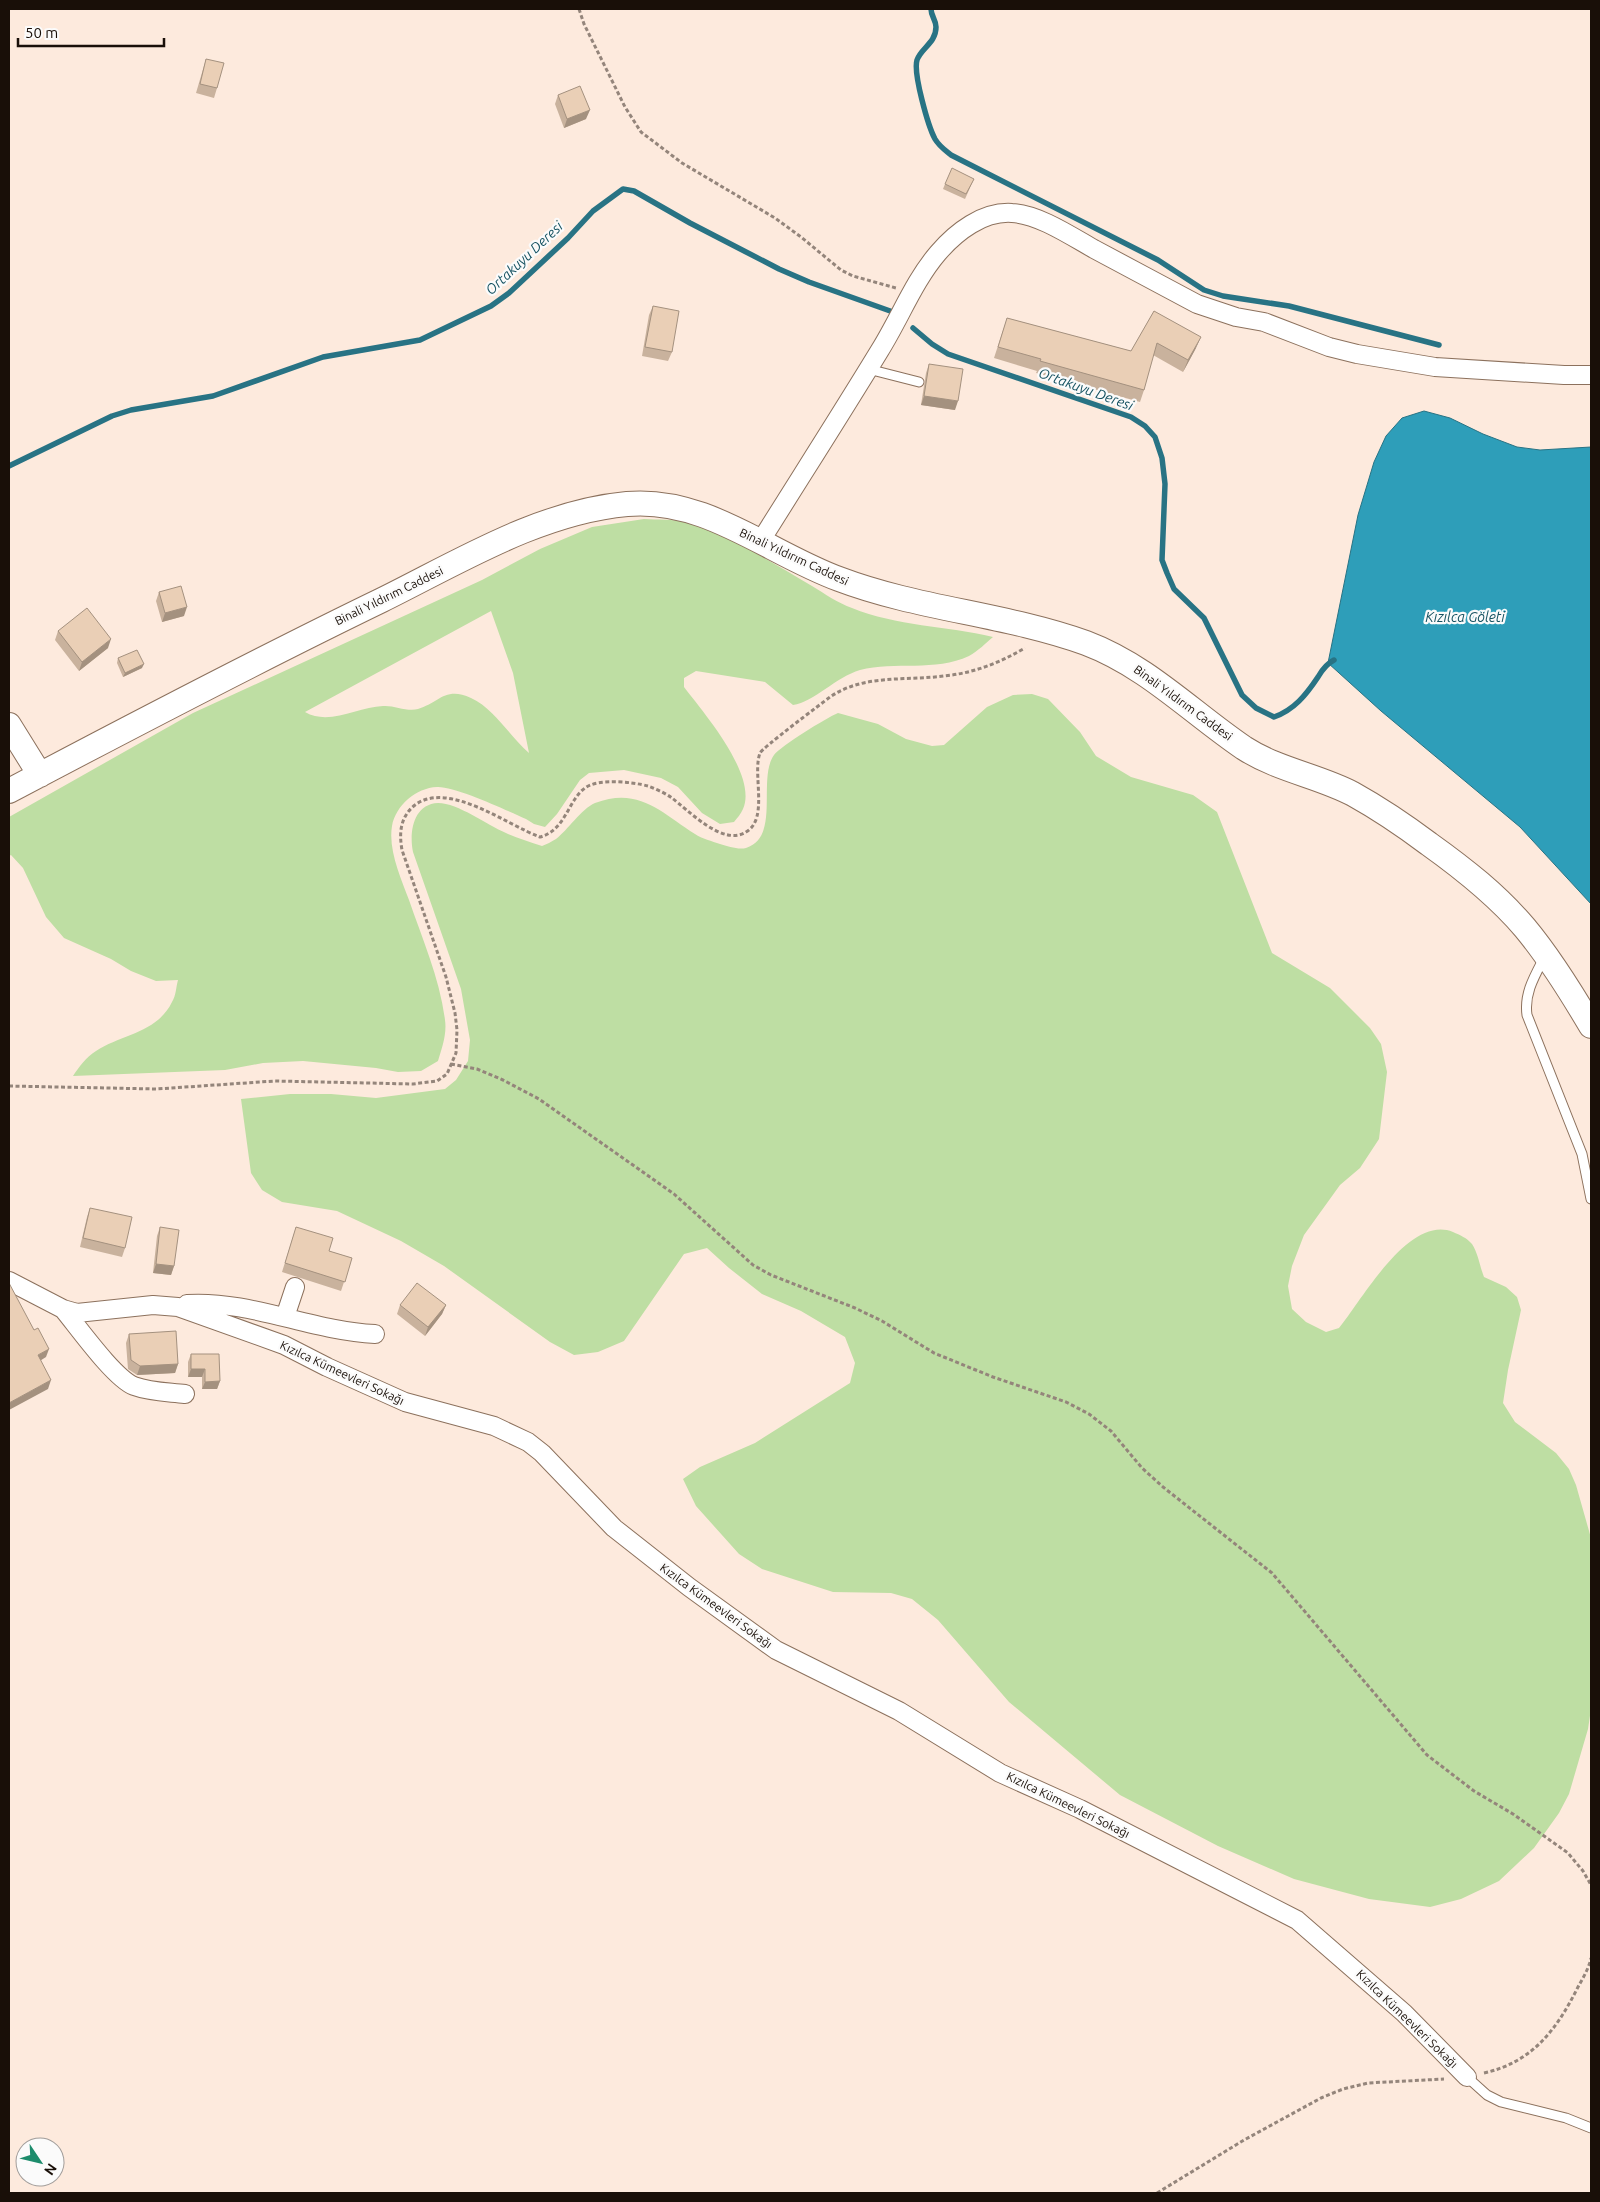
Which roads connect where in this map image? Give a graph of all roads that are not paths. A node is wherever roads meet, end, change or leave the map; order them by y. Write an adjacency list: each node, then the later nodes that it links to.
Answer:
1 (868, 369): 2 (street); 3 (lane); 4 (street)
2 (1591, 375)
3 (919, 382)
4 (760, 542): 6 (street, Binali Yıldırım Caddesi); 8 (street, Binali Yıldırım Caddesi)
5 (9, 726): 6 (street)
6 (40, 775): 7 (street, Binali Yıldırım Caddesi)
7 (9, 791)
8 (1545, 955): 9 (street, Binali Yıldırım Caddesi); 10 (lane)
9 (1591, 1026)
10 (1591, 1200)
11 (9, 1281): 14 (street, Kızılca Kümeevleri Sokağı)
12 (295, 1287): 15 (street)
13 (168, 1305): 14 (street, Kızılca Kümeevleri Sokağı); 15 (street); 18 (street, Kızılca Kümeevleri Sokağı)
14 (63, 1309): 17 (street)
15 (285, 1317): 16 (street)
16 (375, 1334)
17 (185, 1394)
18 (1467, 2077): 19 (lane)
19 (1591, 2128)

